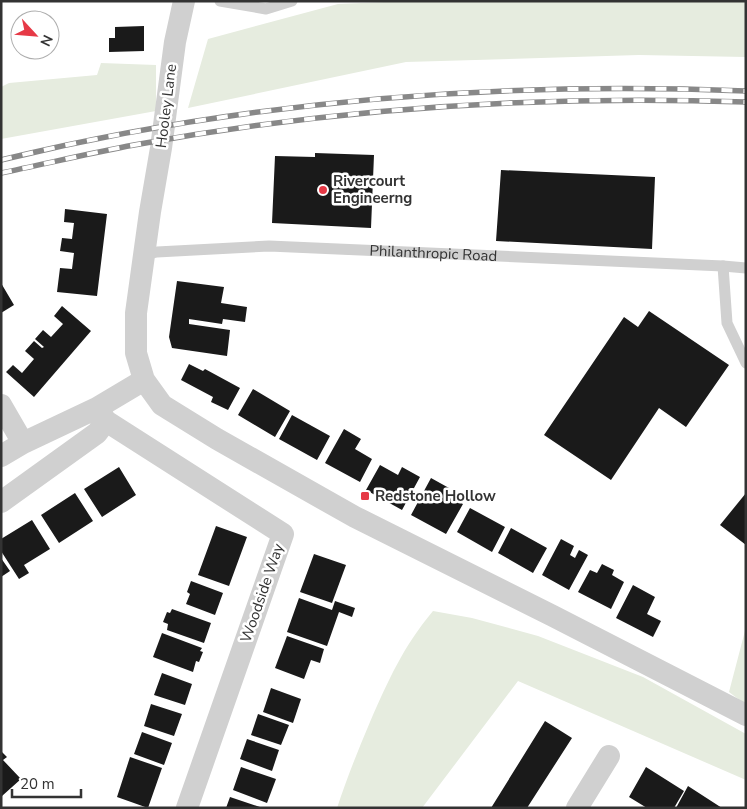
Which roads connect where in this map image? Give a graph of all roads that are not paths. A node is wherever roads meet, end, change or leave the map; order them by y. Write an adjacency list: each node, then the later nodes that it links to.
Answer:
1 (184, 1): 4 (street, Hooley Lane)
2 (220, 1): 3 (lane)
3 (292, 1)
4 (144, 255): 5 (lane, Philanthropic Road); 8 (street)
5 (723, 266): 6 (lane, Philanthropic Road); 7 (lane)
6 (746, 268)
7 (746, 363)
8 (144, 380): 10 (street); 14 (street)
9 (1, 406): 11 (street)
10 (101, 414): 11 (street); 13 (street); 16 (street, Woodside Way)
11 (23, 444): 12 (street)
12 (1, 456)
13 (1, 502)
14 (746, 715)
15 (609, 756): 17 (street)
16 (186, 808)
17 (577, 808)

